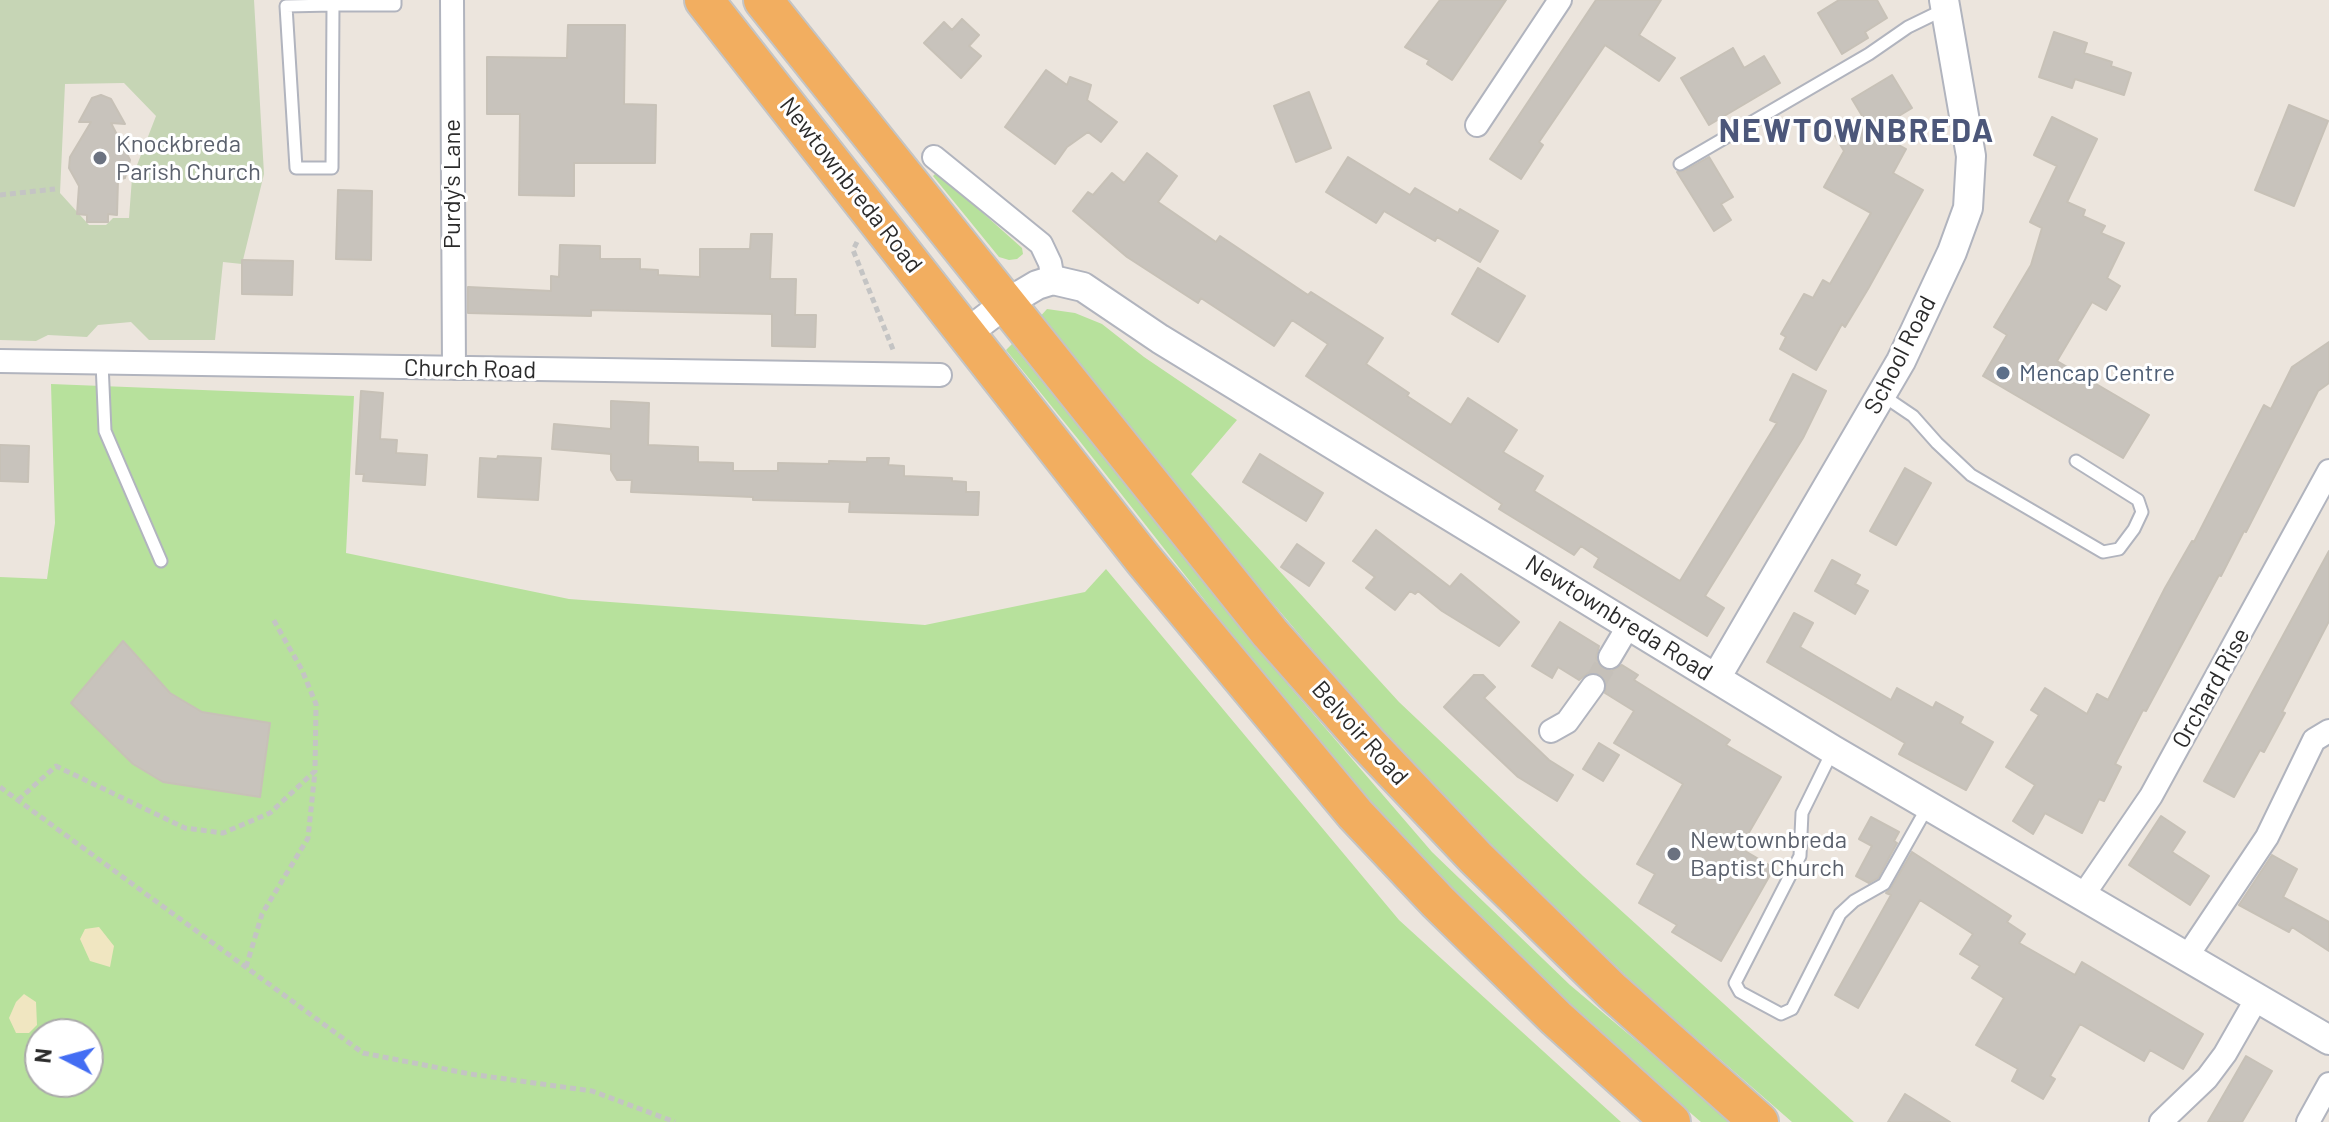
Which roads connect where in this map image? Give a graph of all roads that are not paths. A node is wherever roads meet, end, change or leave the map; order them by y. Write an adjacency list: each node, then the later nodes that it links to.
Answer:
1 (395, 0): 7 (lane)
2 (452, 0): 16 (street, Purdy's Lane)
3 (704, 0): 13 (highway, Newtownbreda Road)
4 (763, 0): 12 (highway, Newtownbreda Road)
5 (1560, 0): 8 (street)
6 (1945, 4): 10 (lane); 18 (street, School Road)
7 (333, 5): 7 (lane)
8 (1477, 125)
9 (934, 157): 11 (street)
10 (1680, 164)
11 (1053, 280): 12 (street); 22 (street, Newtownbreda Road)
12 (1005, 304): 13 (street); 36 (highway, Belvoir Road)
13 (967, 333): 35 (highway)
14 (0, 361): 15 (street, Church Road)
15 (102, 363): 16 (street, Church Road); 21 (lane)
16 (454, 368): 17 (street, Church Road)
17 (940, 375)
18 (1881, 395): 19 (lane); 24 (street, School Road)
19 (2076, 461)
20 (2329, 471): 30 (street, Orchard Rise)
21 (161, 561)
22 (1629, 625): 23 (street); 24 (street, Newtownbreda Road)
23 (1610, 657)
24 (1716, 678): 28 (street, Newtownbreda Road)
25 (1593, 686): 26 (street)
26 (1551, 731)
27 (2329, 731): 31 (street)
28 (1833, 750): 29 (street, Newtownbreda Road); 29 (lane)
29 (1928, 806): 30 (street, Newtownbreda Road)
30 (2082, 897): 31 (street, Newtownbreda Road)
31 (2186, 958): 32 (street, Newtownbreda Road)
32 (2257, 998): 33 (street, Newtownbreda Road); 37 (street)
33 (2329, 1040)
34 (2329, 1084): 38 (street)
35 (1671, 1122)
36 (1759, 1122)
37 (2161, 1122)
38 (2308, 1122)

